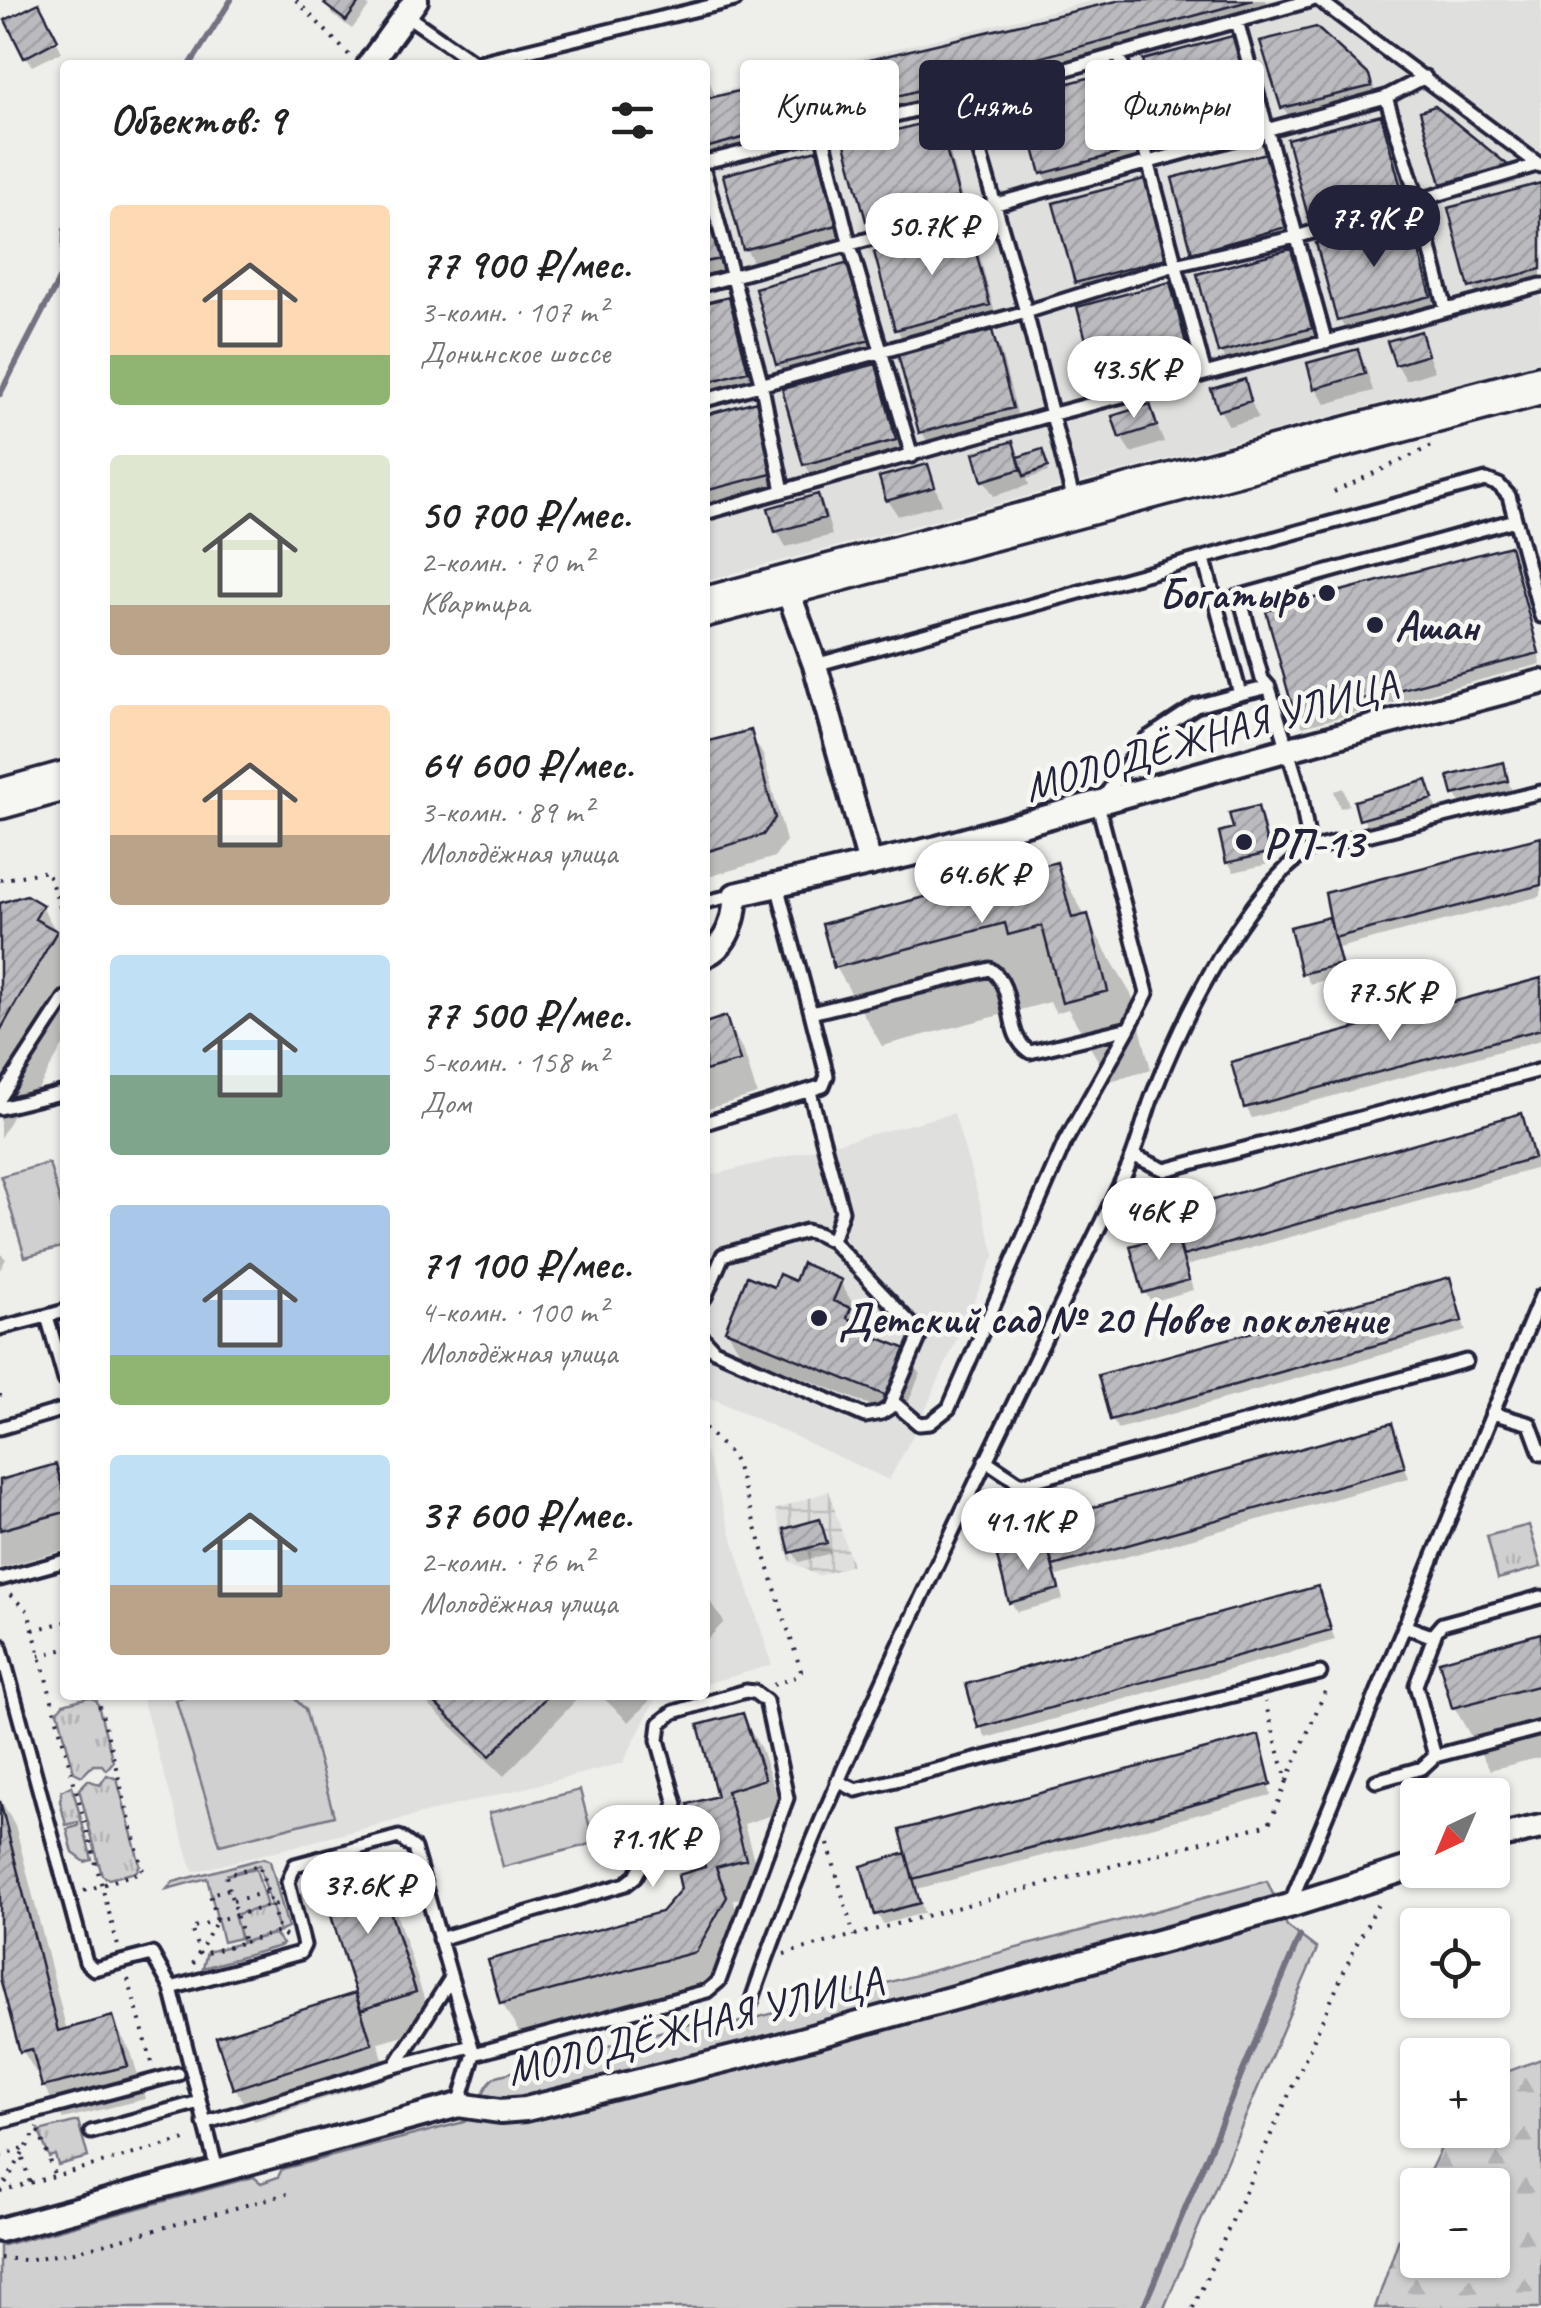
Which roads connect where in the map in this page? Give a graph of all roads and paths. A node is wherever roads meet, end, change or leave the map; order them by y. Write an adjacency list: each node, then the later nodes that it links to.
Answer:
1 (296, 0): 7 (path)
2 (735, 0): 10 (lane)
3 (1315, 0): 5 (lane); 12 (lane)
4 (411, 8): 8 (street); 9 (lane)
5 (1237, 20): 6 (lane); 14 (lane)
6 (1119, 53): 11 (lane); 19 (lane)
7 (353, 60)
8 (373, 60)
9 (472, 60)
10 (487, 60)
11 (1065, 69)
12 (1425, 77): 13 (lane); 20 (lane)
13 (1386, 97): 14 (lane); 22 (lane)
14 (1265, 132): 19 (lane); 24 (lane)
15 (753, 150): 18 (lane)
16 (826, 150): 25 (lane)
17 (978, 150): 23 (lane)
18 (710, 161)
19 (1148, 163): 23 (lane); 26 (lane)
20 (1540, 165): 22 (lane)
21 (710, 194): 27 (lane)
22 (1418, 202): 24 (lane); 30 (lane)
23 (993, 204): 25 (lane); 31 (lane)
24 (1296, 237): 26 (lane); 32 (lane)
25 (849, 242): 27 (lane); 33 (lane)
26 (1175, 266): 31 (lane); 34 (lane)
27 (731, 277): 28 (lane); 35 (lane)
28 (710, 283)
29 (1541, 285): 30 (lane)
30 (1446, 310): 32 (lane)
31 (1026, 312): 33 (lane); 38 (lane)
32 (1326, 343): 34 (lane)
33 (883, 351): 35 (lane); 39 (lane)
34 (1205, 374): 38 (lane)
35 (761, 382): 37 (lane); 40 (lane)
36 (1541, 384): 41 (main road)
37 (710, 398)
38 (1050, 415): 39 (lane); 41 (lane)
39 (912, 456): 40 (lane)
40 (783, 491): 42 (lane)
41 (1075, 507): 45 (main road)
42 (710, 512)
43 (1515, 520): 44 (lane); 46 (lane); 49 (lane)
44 (1204, 559): 47 (lane); 50 (lane)
45 (786, 586): 48 (main road); 50 (street)
46 (1240, 597): 47 (lane); 52 (lane)
47 (1216, 603): 53 (lane)
48 (710, 606)
49 (1541, 616)
50 (815, 666): 60 (street)
51 (1541, 682): 54 (street, МОЛОДЁЖНАЯ УЛИЦА)
52 (1269, 687): 53 (lane); 54 (lane)
53 (1240, 694): 58 (lane)
54 (1288, 749): 58 (street, МОЛОДЁЖНАЯ УЛИЦА); 59 (lane)
55 (60, 783): 57 (main road)
56 (1541, 792): 59 (lane)
57 (0, 799)
58 (1098, 805): 60 (street, МОЛОДЁЖНАЯ УЛИЦА); 69 (lane)
59 (1310, 848): 76 (lane)
60 (870, 864): 62 (street, МОЛОДЁЖНАЯ УЛИЦА)
61 (0, 880): 65 (path)
62 (777, 885): 63 (street, МОЛОДЁЖНАЯ УЛИЦА); 68 (lane)
63 (736, 895): 64 (lane); 66 (street)
64 (710, 901)
65 (60, 907)
66 (710, 952)
67 (60, 1006): 73 (lane)
68 (811, 1014): 69 (lane); 71 (lane)
69 (1128, 1028): 87 (lane)
70 (1541, 1070): 76 (lane)
71 (810, 1092): 75 (lane); 77 (lane)
72 (60, 1093): 74 (lane)
73 (0, 1098)
74 (0, 1108)
75 (710, 1122)
76 (1134, 1156): 94 (lane)
77 (832, 1241): 78 (lane); 87 (lane)
78 (710, 1284)
79 (1541, 1296): 90 (lane)
80 (60, 1312): 81 (lane)
81 (47, 1316): 82 (lane); 85 (lane)
82 (0, 1328)
83 (710, 1346): 87 (lane)
84 (1466, 1361): 94 (lane)
85 (60, 1362)
86 (0, 1394): 88 (path)
87 (892, 1400)
88 (0, 1403)
89 (60, 1410): 91 (lane)
90 (1492, 1413): 93 (lane); 99 (lane)
91 (0, 1428)
92 (710, 1433): 107 (path)
93 (1541, 1454)
94 (985, 1460): 111 (lane)
95 (60, 1563): 96 (lane)
96 (0, 1582): 100 (path)
97 (1541, 1597): 101 (lane)
98 (60, 1623): 100 (path)
99 (1404, 1626): 101 (lane); 125 (lane)
100 (33, 1630): 104 (path)
101 (1434, 1636): 110 (lane)
102 (0, 1645): 135 (lane)
103 (60, 1650): 104 (path)
104 (40, 1656): 119 (path)
105 (1320, 1673): 106 (lane); 112 (path)
106 (1261, 1688): 111 (lane); 112 (path)
107 (754, 1692): 131 (lane); 139 (lane)
108 (98, 1700): 119 (path)
109 (1541, 1728): 110 (lane)
110 (1435, 1756): 113 (lane)
111 (837, 1781): 134 (lane)
112 (1286, 1781): 129 (path)
113 (1376, 1781)
114 (1541, 1828): 116 (street)
115 (824, 1831): 129 (path)
116 (1510, 1834)
117 (1400, 1870): 118 (street, МОЛОДЁЖНАЯ УЛИЦА)
118 (1395, 1872): 125 (street, МОЛОДЁЖНАЯ УЛИЦА); 160 (path)
119 (102, 1884): 135 (path)
120 (229, 1889): 121 (path); 122 (path); 127 (path)
121 (267, 1892): 122 (path); 124 (path)
122 (233, 1901): 126 (path)
123 (282, 1903): 124 (path)
124 (271, 1905): 126 (path); 128 (path)
125 (1289, 1906): 144 (street, МОЛОДЁЖНАЯ УЛИЦА)
126 (237, 1914): 127 (path); 132 (path)
127 (217, 1920): 133 (path); 133 (path)
128 (279, 1932): 130 (path); 132 (path)
129 (854, 1936): 134 (path)
130 (287, 1938)
131 (440, 1939): 136 (lane); 137 (lane)
132 (244, 1942): 133 (path)
133 (200, 1954): 137 (path)
134 (768, 1954): 138 (lane)
135 (124, 1962): 137 (lane); 142 (path)
136 (451, 1978): 139 (lane); 140 (lane)
137 (171, 1988): 143 (lane)
138 (750, 2005)
139 (473, 2050): 140 (lane); 144 (lane)
140 (395, 2066): 147 (lane)
141 (178, 2074): 142 (lane)
142 (157, 2080): 145 (lane)
143 (199, 2102): 147 (lane); 149 (lane)
144 (459, 2106): 153 (street, МОЛОДЁЖНАЯ УЛИЦА)
145 (34, 2113): 146 (lane); 148 (path)
146 (1, 2119)
147 (202, 2130): 153 (lane); 154 (path)
148 (39, 2131): 150 (path); 154 (path)
149 (91, 2132)
150 (28, 2148): 151 (path); 152 (path)
151 (0, 2156)
152 (22, 2156): 155 (path); 156 (path)
153 (217, 2170): 158 (street, МОЛОДЁЖНАЯ УЛИЦА)
154 (55, 2176): 155 (path)
155 (30, 2184): 156 (path)
156 (0, 2192)
157 (287, 2194): 159 (path)
158 (0, 2230)
159 (0, 2258)
160 (1193, 2308)

